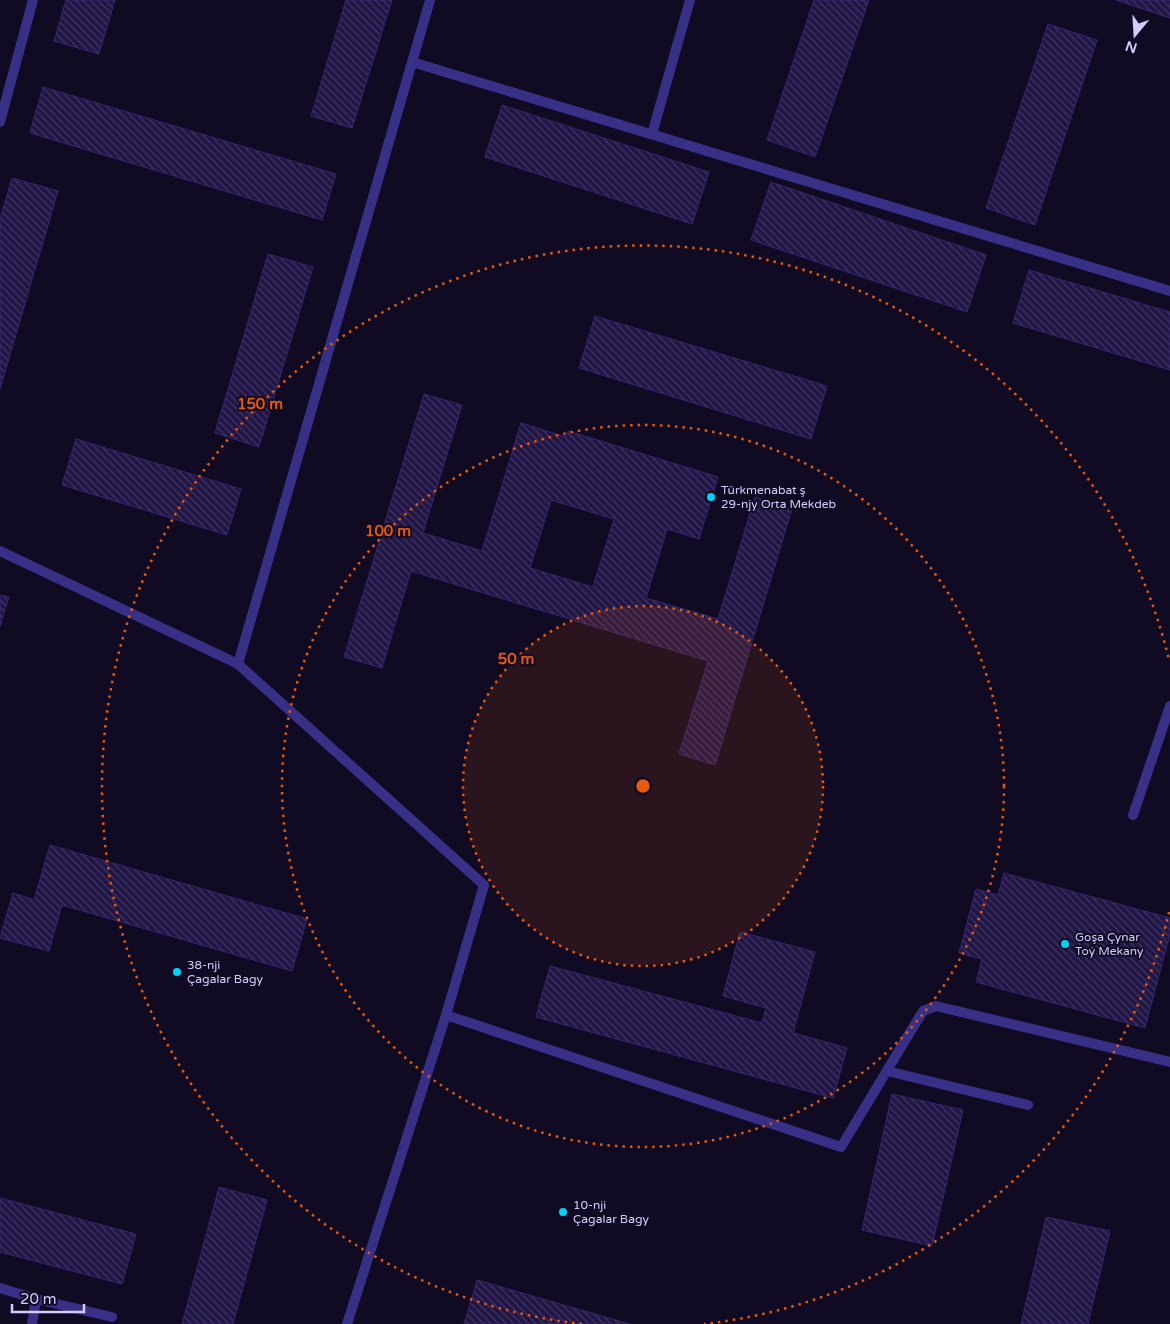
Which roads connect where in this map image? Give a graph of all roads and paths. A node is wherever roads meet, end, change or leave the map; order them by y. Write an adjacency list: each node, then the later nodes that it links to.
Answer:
1 (33, 0): 5 (lane)
2 (430, 0): 4 (lane)
3 (690, 0): 6 (lane)
4 (412, 62): 6 (lane); 9 (lane)
5 (0, 122)
6 (652, 134): 7 (lane)
7 (1170, 291)
8 (0, 550): 9 (lane)
9 (238, 664): 12 (lane)
10 (1170, 706): 11 (lane)
11 (1133, 815)
12 (446, 1015): 14 (lane); 20 (lane)
13 (1170, 1062): 14 (lane)
14 (887, 1070): 15 (lane)
15 (1028, 1105)
16 (0, 1288): 17 (lane)
17 (36, 1299): 18 (lane); 19 (lane)
18 (112, 1316)
19 (32, 1324)
20 (347, 1324)

